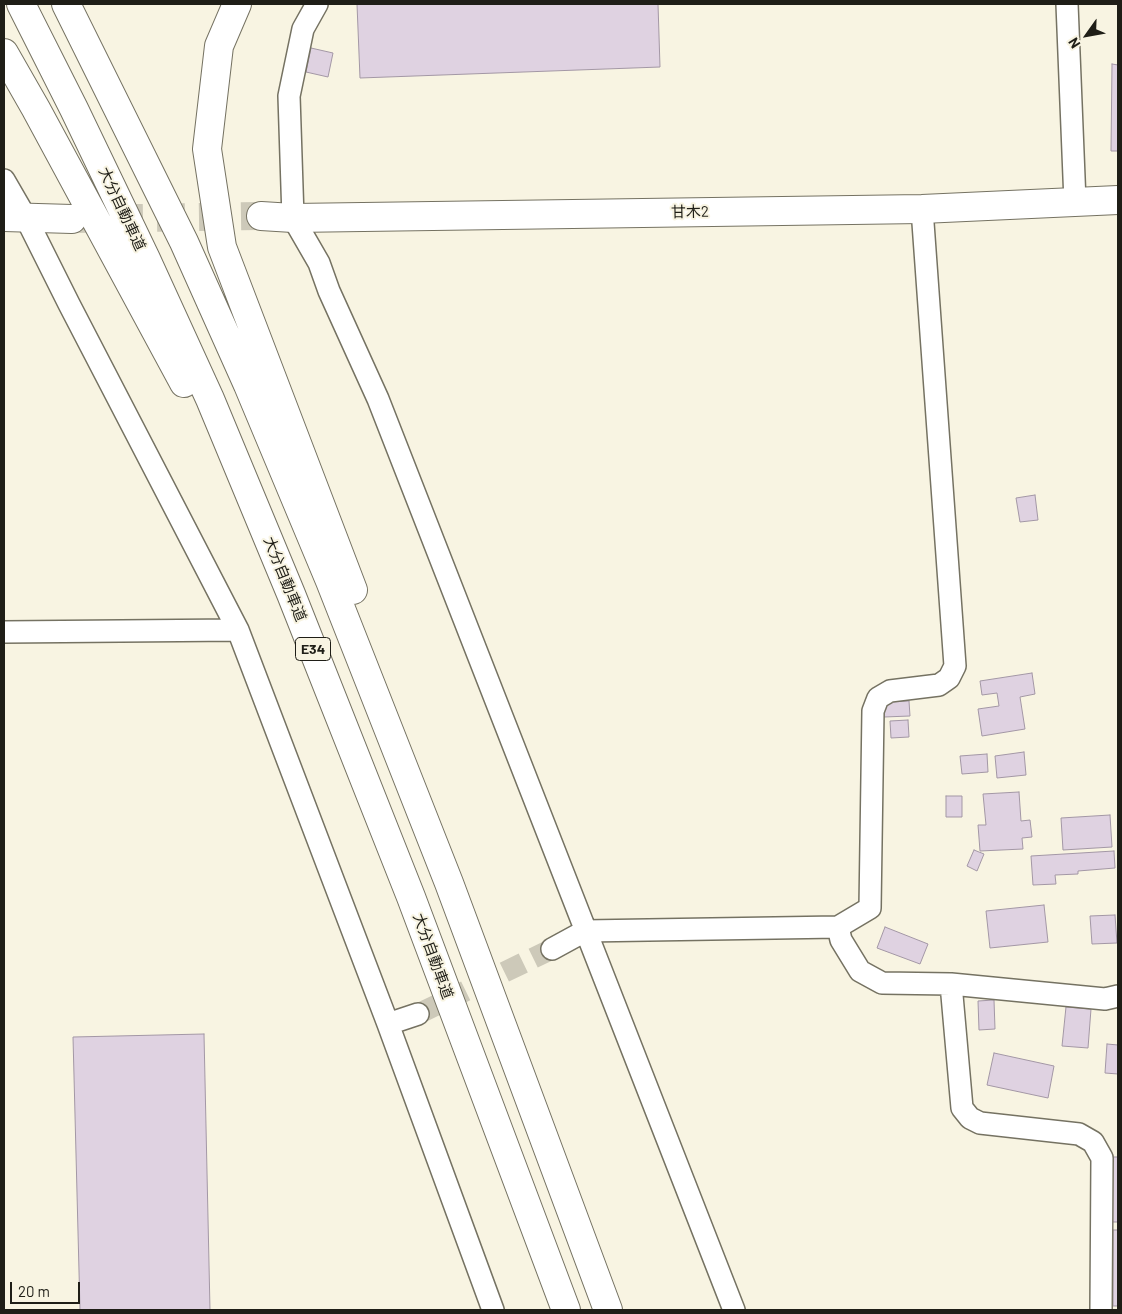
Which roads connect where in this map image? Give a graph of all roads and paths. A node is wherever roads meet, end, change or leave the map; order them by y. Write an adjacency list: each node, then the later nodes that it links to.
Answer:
1 (21, 4): 15 (main road, 大分自動車道 / E34)
2 (66, 4): 18 (main road, E34)
3 (237, 4): 18 (main road)
4 (317, 4): 13 (street)
5 (1067, 4): 9 (street)
6 (4, 53): 15 (main road)
7 (4, 180): 12 (street)
8 (1118, 200): 9 (main road, 甘木2)
9 (1075, 202): 10 (main road, 甘木2)
10 (922, 209): 13 (main road, 甘木2); 19 (street)
11 (261, 216): 13 (main road, 甘木2)
12 (15, 218): 14 (main road); 16 (street)
13 (293, 218): 20 (street)
14 (72, 219)
15 (291, 594): 27 (main road, 大分自動車道 / E34)
16 (238, 630): 17 (street); 25 (street)
17 (4, 632)
18 (449, 883): 28 (main road, E34)
19 (838, 927): 20 (street); 22 (street)
20 (585, 931): 21 (street); 29 (street)
21 (552, 949)
22 (951, 984): 23 (street); 30 (street)
23 (1118, 996)
24 (418, 1014): 25 (street)
25 (388, 1024): 26 (street)
26 (493, 1310)
27 (566, 1310)
28 (608, 1310)
29 (734, 1310)
30 (1101, 1310)

